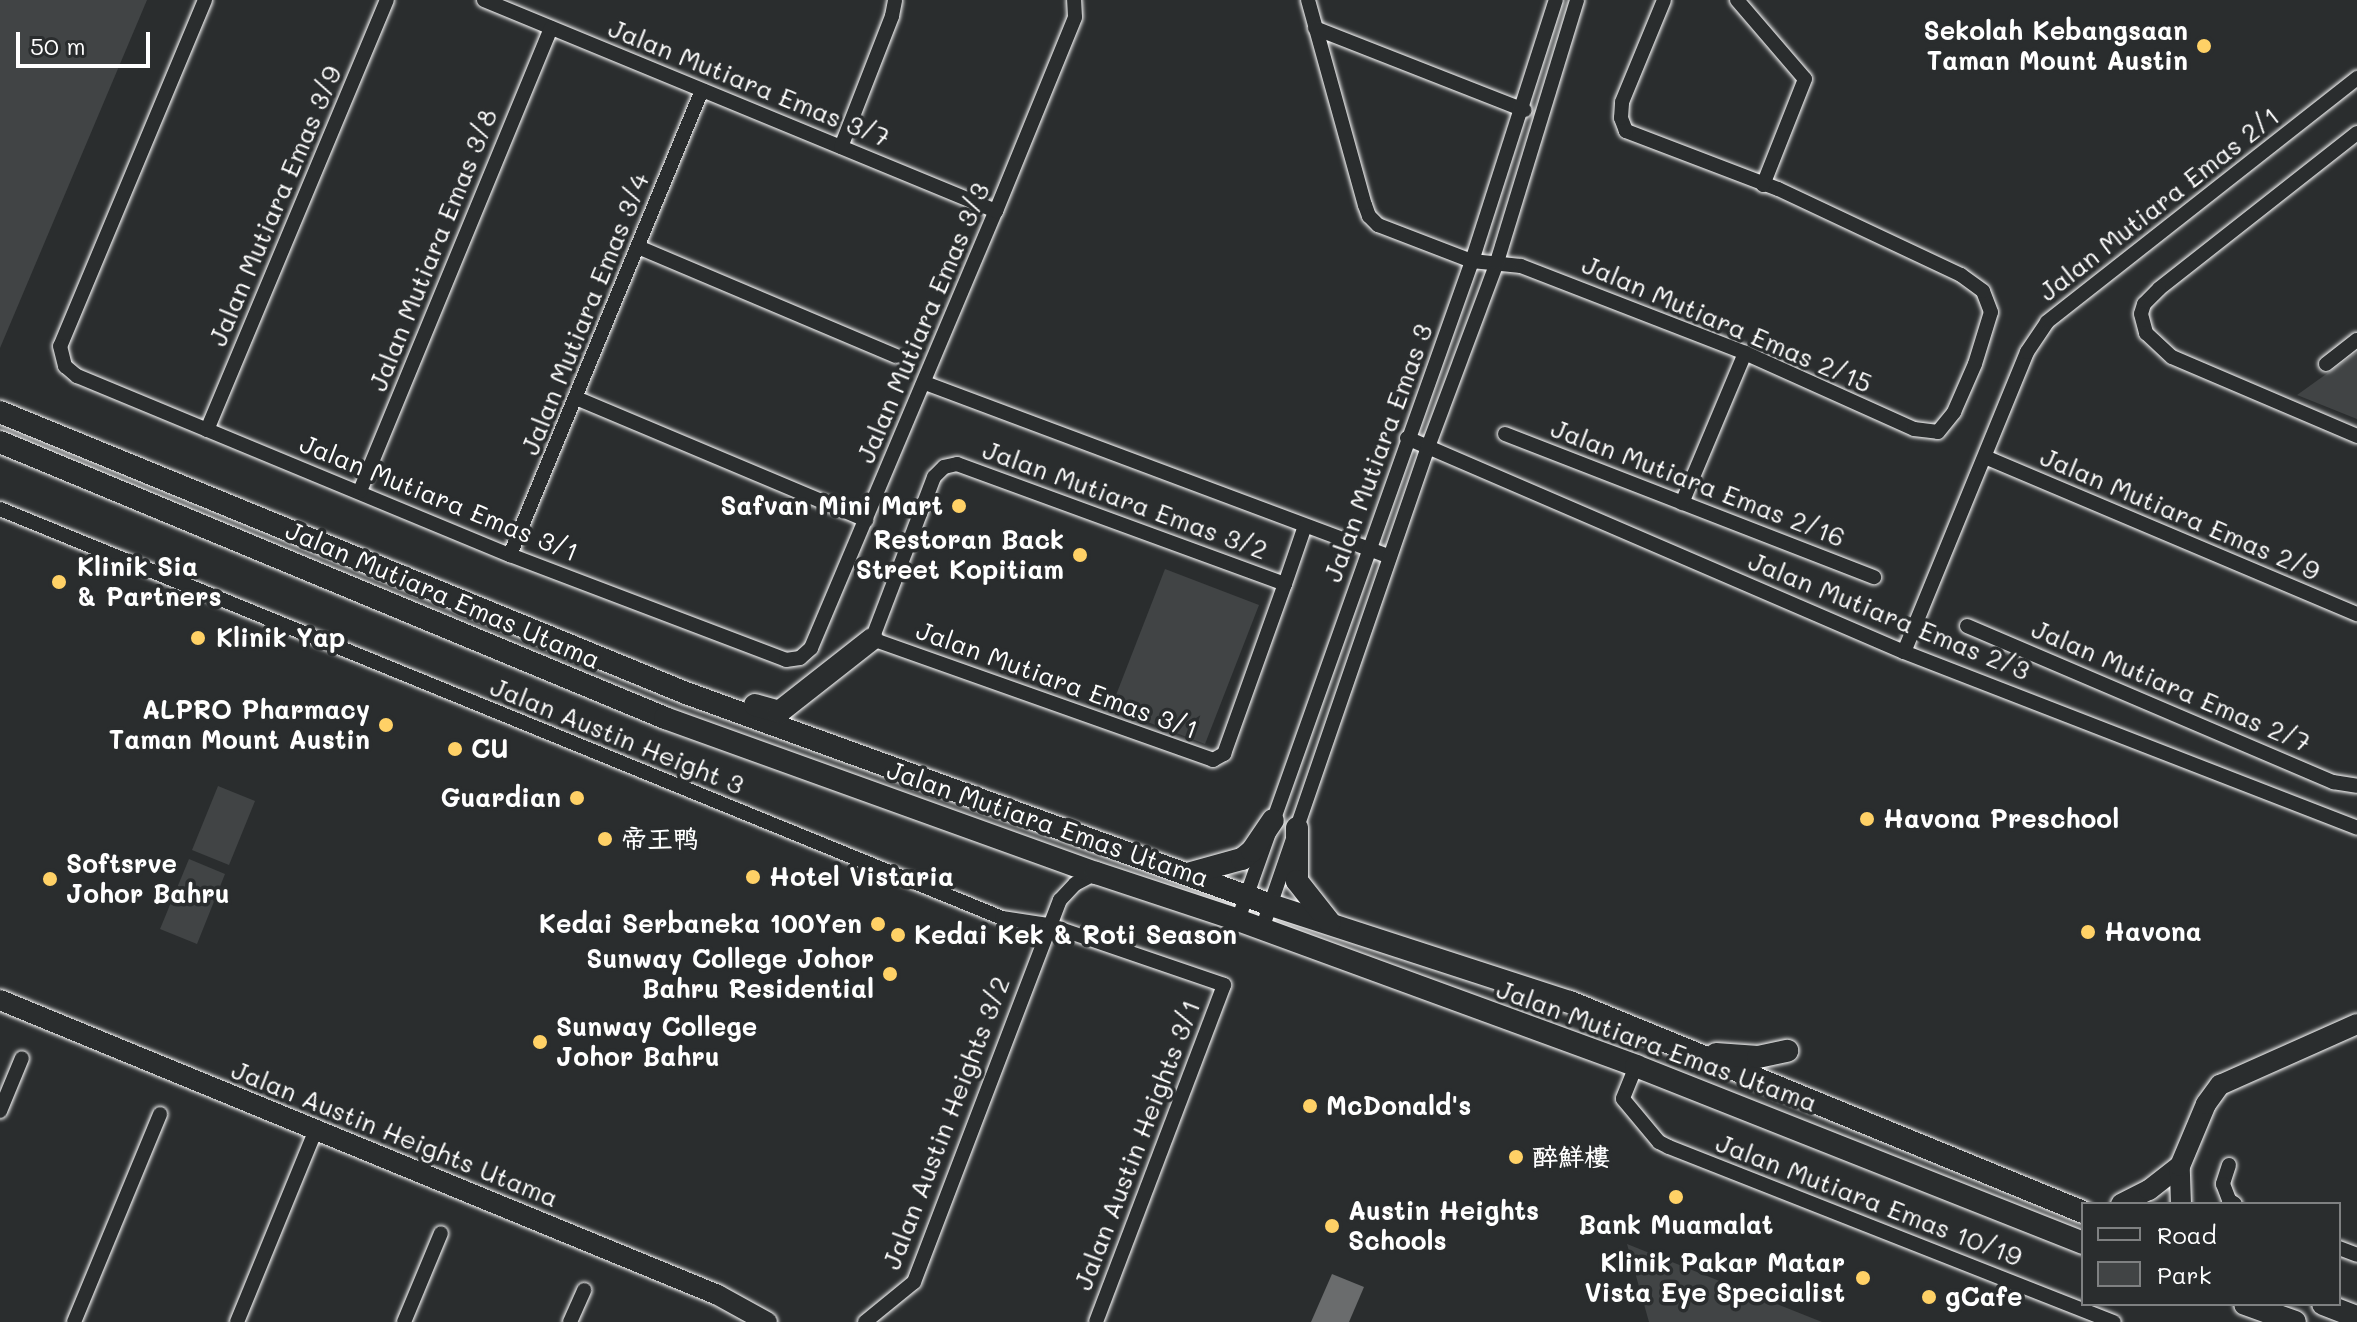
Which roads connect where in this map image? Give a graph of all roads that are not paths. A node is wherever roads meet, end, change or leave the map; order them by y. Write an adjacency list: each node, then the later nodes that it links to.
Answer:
1 (205, 0): 30 (street, Jalan Mutiara Emas 3/1)
2 (387, 0): 30 (street, Jalan Mutiara Emas 3/9)
3 (484, 0): 11 (street, Jalan Mutiara Emas 3/7)
4 (895, 0): 17 (street)
5 (1074, 0): 19 (street, Jalan Mutiara Emas 3/3)
6 (1308, 0): 12 (street)
7 (1556, 0): 15 (street, Jalan Mutiara Emas 3)
8 (1577, 0): 22 (street, Jalan Mutiara Emas 3)
9 (1664, 0): 18 (street)
10 (1737, 0): 18 (street)
11 (551, 28): 14 (street, Jalan Mutiara Emas 3/7); 37 (street, Jalan Mutiara Emas 3/8)
12 (1315, 28): 15 (street); 21 (street, Jalan Mutiara Emas 2/15)
13 (2357, 78): 36 (street, Jalan Mutiara Emas 2/1)
14 (702, 90): 17 (street, Jalan Mutiara Emas 3/7); 20 (street, Jalan Mutiara Emas 3/4)
15 (1524, 110): 21 (street, Jalan Mutiara Emas 3)
16 (2357, 133): 32 (street)
17 (841, 147): 19 (street, Jalan Mutiara Emas 3/7)
18 (1763, 185): 24 (street, Jalan Mutiara Emas 2/15)
19 (996, 211): 27 (street, Jalan Mutiara Emas 3/3)
20 (638, 247): 25 (street); 28 (street, Jalan Mutiara Emas 3/4)
21 (1472, 261): 22 (street, Jalan Mutiara Emas 2/15); 33 (street, Jalan Mutiara Emas 3)
22 (1497, 262): 24 (street, Jalan Mutiara Emas 2/15); 35 (street, Jalan Mutiara Emas 3)
23 (2357, 340): 26 (street)
24 (1745, 353): 38 (street)
25 (896, 356)
26 (2326, 364)
27 (925, 383): 40 (street, Jalan Mutiara Emas 3/3); 41 (street, Jalan Mutiara Emas 3/2)
28 (576, 398): 40 (street); 43 (street, Jalan Mutiara Emas 3/4)
29 (0, 412): 52 (main road, Jalan Mutiara Emas Utama)
30 (207, 430): 37 (street, Jalan Mutiara Emas 3/1)
31 (1505, 434): 38 (street, Jalan Mutiara Emas 2/16)
32 (2357, 436)
33 (1407, 438): 35 (street, Jalan Mutiara Emas 2/3); 42 (street, Jalan Mutiara Emas 3)
34 (2, 444): 57 (main road, Jalan Mutiara Emas Utama)
35 (1428, 447): 44 (street, Jalan Mutiara Emas 3); 50 (street, Jalan Mutiara Emas 2/3)
36 (1985, 457): 47 (street, Jalan Mutiara Emas 2/9); 50 (street, Jalan Mutiara Emas 2/1)
37 (360, 491): 43 (street, Jalan Mutiara Emas 3/1)
38 (1682, 503): 45 (street, Jalan Mutiara Emas 2/16)
39 (0, 509): 63 (street, Jalan Austin Height 3)
40 (866, 520): 51 (street, Jalan Mutiara Emas 3/3)
41 (1305, 526): 42 (street, Jalan Mutiara Emas 3/2); 46 (street, Jalan Mutiara Emas 3/1)
42 (1368, 550): 44 (street, Jalan Mutiara Emas 3/2); 54 (street, Jalan Mutiara Emas 3)
43 (510, 555): 51 (street, Jalan Mutiara Emas 3/1)
44 (1390, 557): 55 (street, Jalan Mutiara Emas 3)
45 (1874, 577)
46 (1285, 584): 49 (street, Jalan Mutiara Emas 3/2); 49 (street, Jalan Mutiara Emas 3/1)
47 (2357, 614)
48 (1967, 626): 53 (street, Jalan Mutiara Emas 2/7)
49 (872, 639): 52 (main road)
50 (1904, 652): 56 (street, Jalan Mutiara Emas 2/3)
51 (800, 658)
52 (686, 693): 58 (main road, Jalan Mutiara Emas Utama)
53 (2357, 786)
54 (1273, 820): 58 (main road); 59 (street, Jalan Mutiara Emas 3)
55 (1297, 828): 60 (street, Jalan Mutiara Emas 3); 62 (main road)
56 (2357, 828)
57 (1096, 873): 61 (main road, Jalan Mutiara Emas Utama); 63 (street, Jalan Austin Heights 3/2)
58 (1185, 874): 59 (main road, Jalan Mutiara Emas Utama)
59 (1247, 896): 60 (main road, Jalan Mutiara Emas Utama); 61 (street, Jalan Mutiara Emas 3)
60 (1271, 905): 62 (main road, Jalan Mutiara Emas Utama); 64 (street, Jalan Mutiara Emas 3)
61 (1238, 920): 64 (main road, Jalan Mutiara Emas Utama)
62 (1331, 924): 68 (main road, Jalan Mutiara Emas Utama)
63 (1049, 925): 65 (street, Jalan Austin Height 3); 94 (street, Jalan Austin Heights 3/2)
64 (1262, 929): 71 (main road, Jalan Mutiara Emas Utama)
65 (1224, 985): 95 (street, Jalan Austin Heights 3/1)
66 (0, 1000): 76 (street, Jalan Austin Heights Utama)
67 (2357, 1024): 78 (street)
68 (1687, 1050): 69 (main road); 72 (main road, Jalan Mutiara Emas Utama)
69 (1787, 1051)
70 (22, 1058): 73 (street)
71 (1636, 1066): 75 (main road, Jalan Mutiara Emas Utama); 96 (street, Jalan Mutiara Emas 10/19)
72 (1772, 1085): 75 (main road); 82 (main road, Jalan Mutiara Emas Utama)
73 (0, 1111)
74 (160, 1114): 89 (street)
75 (1794, 1126): 84 (main road, Jalan Mutiara Emas Utama)
76 (316, 1129): 90 (street); 93 (street, Jalan Austin Heights Utama)
77 (2229, 1165): 81 (street)
78 (2180, 1166): 79 (street); 80 (street)
79 (2125, 1202)
80 (2181, 1202)
81 (2232, 1202)
82 (2081, 1210)
83 (441, 1233): 91 (street)
84 (2081, 1242)
85 (584, 1290): 92 (street)
86 (2251, 1306): 97 (main road)
87 (2329, 1306): 88 (main road)
88 (2357, 1317)
89 (74, 1322)
90 (237, 1322)
91 (404, 1322)
92 (570, 1322)
93 (767, 1322)
94 (865, 1322)
95 (1096, 1322)
96 (2114, 1322)
97 (2295, 1322)

